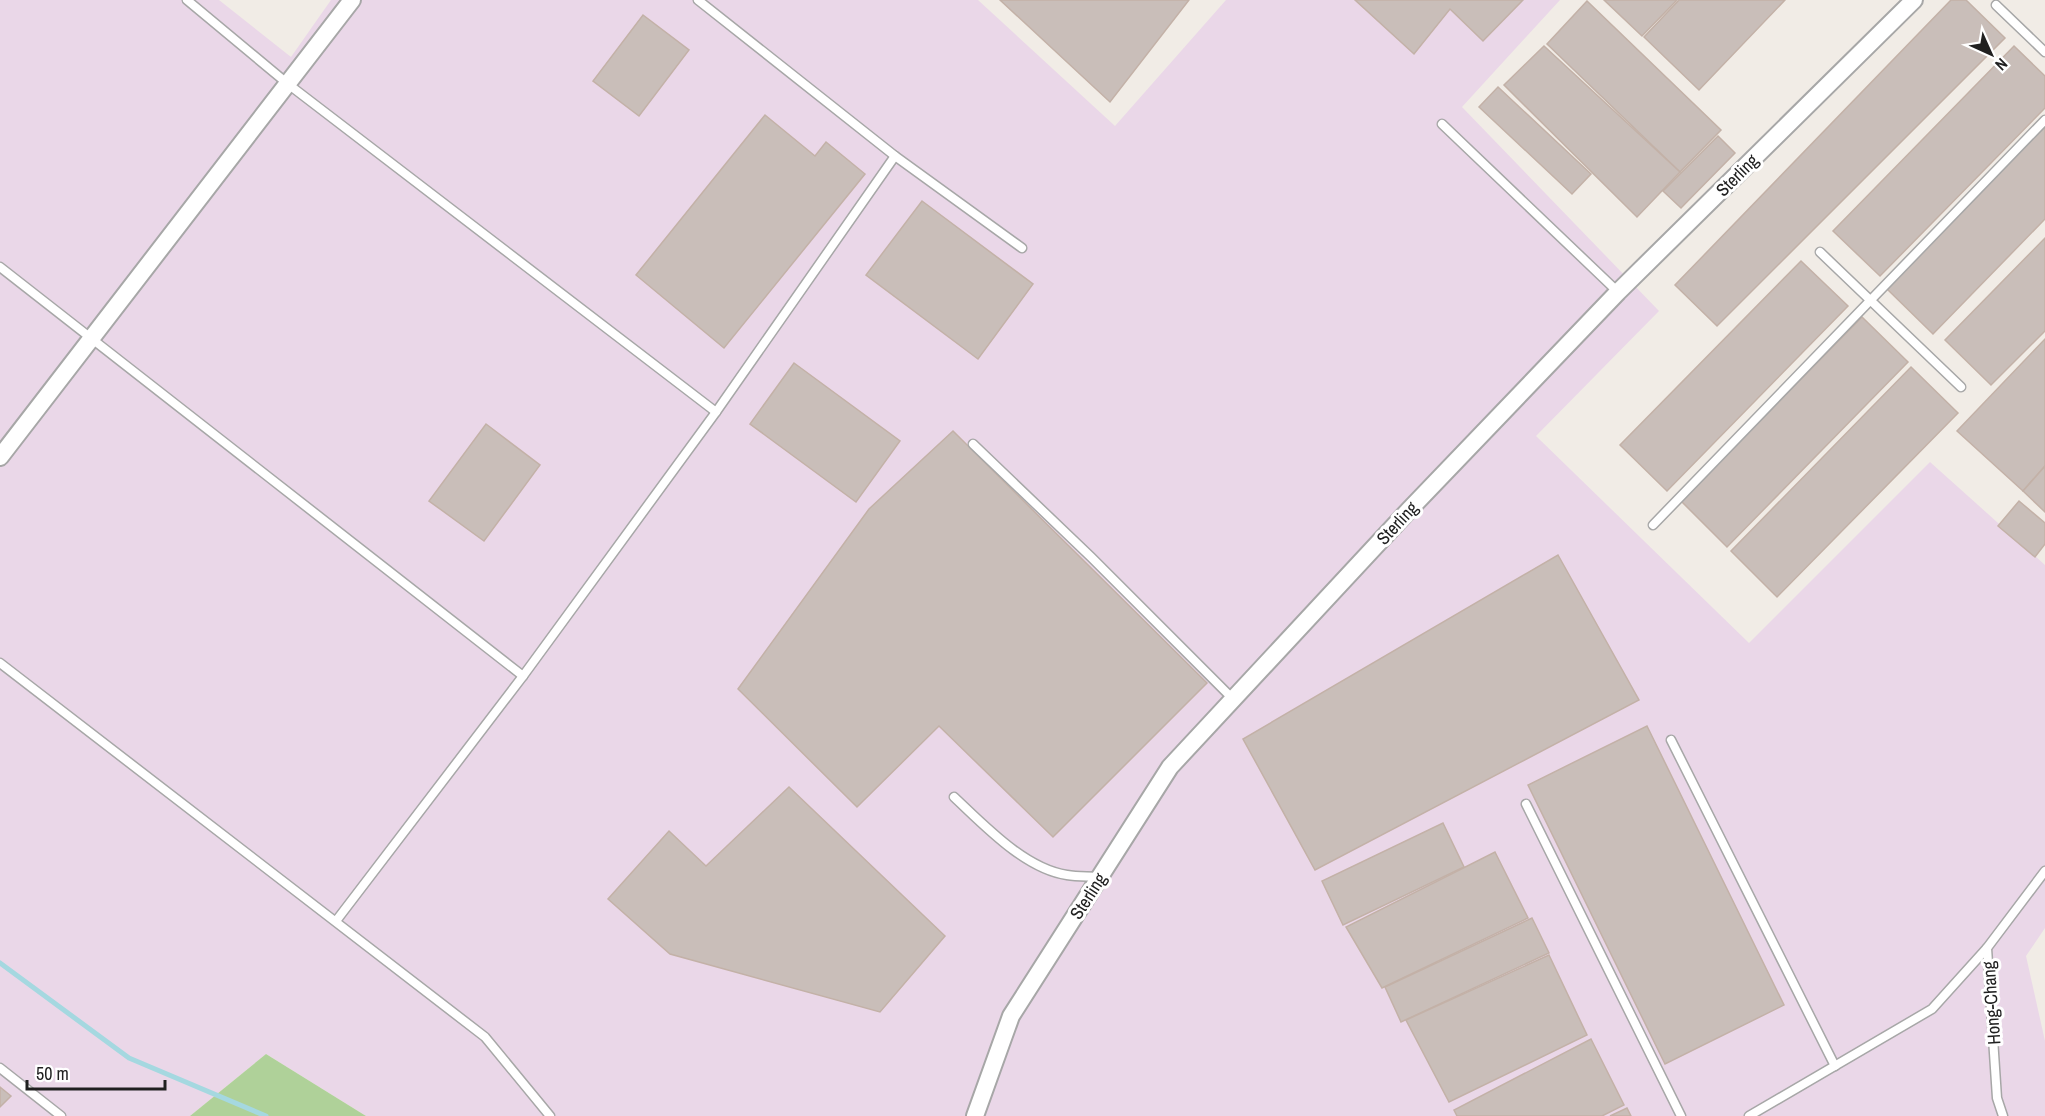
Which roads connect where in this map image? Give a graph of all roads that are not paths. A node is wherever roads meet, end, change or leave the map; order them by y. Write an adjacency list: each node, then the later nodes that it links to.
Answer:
1 (187, 0): 7 (lane)
2 (352, 0): 7 (street)
3 (698, 0): 10 (lane)
4 (1914, 0): 14 (street, Sterling)
5 (1996, 5): 6 (lane)
6 (2045, 52)
7 (288, 84): 16 (street); 18 (lane)
8 (2045, 120): 15 (lane)
9 (1442, 124): 14 (lane)
10 (895, 156): 11 (lane); 18 (lane)
11 (1022, 248)
12 (1820, 252): 15 (lane)
13 (0, 267): 16 (lane)
14 (1618, 292): 24 (street, Sterling)
15 (1870, 300): 17 (lane); 21 (lane)
16 (92, 339): 20 (street); 23 (lane)
17 (1961, 387)
18 (716, 412): 23 (lane)
19 (973, 444): 24 (lane)
20 (0, 457)
21 (1653, 525)
22 (0, 663): 30 (lane)
23 (523, 676): 30 (lane)
24 (1234, 699): 29 (street, Sterling)
25 (1671, 740): 32 (lane)
26 (954, 797): 29 (lane)
27 (1526, 804): 37 (lane)
28 (2045, 872): 31 (lane, Hong-Chang)
29 (1100, 877): 36 (street, Sterling)
30 (336, 921): 35 (lane)
31 (1987, 948): 32 (lane); 39 (lane, Hong-Chang)
32 (1835, 1066): 38 (lane)
33 (0, 1068): 34 (lane)
34 (61, 1116)
35 (550, 1116)
36 (975, 1116)
37 (1681, 1116)
38 (1749, 1116)
39 (2003, 1116)

